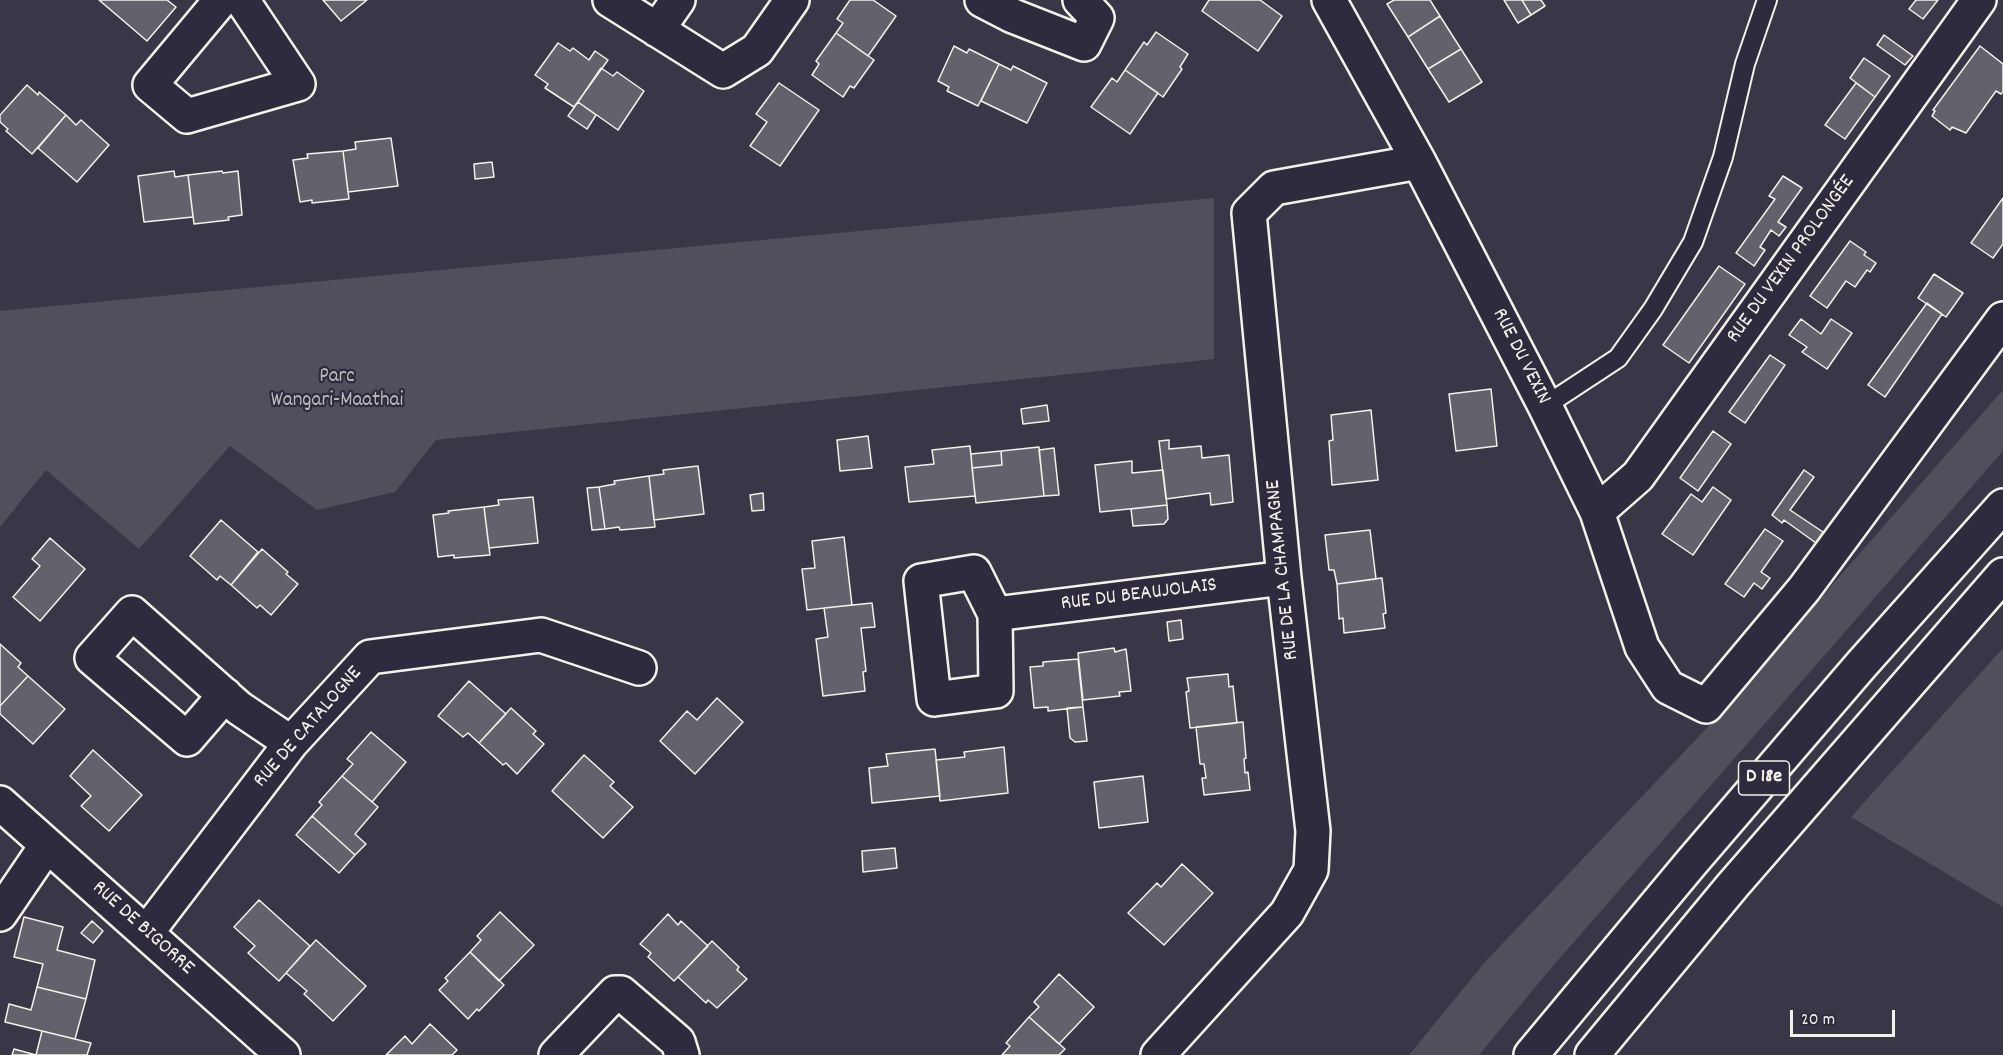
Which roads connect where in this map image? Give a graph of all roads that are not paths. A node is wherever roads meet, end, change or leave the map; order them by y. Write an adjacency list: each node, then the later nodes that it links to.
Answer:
1 (221, 0): 2 (main road)
2 (242, 0)
3 (610, 0): 11 (main road)
4 (678, 0): 11 (main road)
5 (792, 0): 11 (main road)
6 (982, 0): 7 (main road)
7 (1080, 0)
8 (1329, 0): 12 (main road, RUE DU VEXIN)
9 (1767, 0): 14 (lane)
10 (1978, 0): 16 (main road, RUE DU VEXIN PROLONGÉE)
11 (657, 30)
12 (1419, 162): 14 (main road, RUE DU VEXIN); 18 (main road, RUE DE LA CHAMPAGNE)
13 (2003, 319): 16 (main road, RUE DU VEXIN)
14 (1545, 406): 16 (main road, RUE DU VEXIN)
15 (2003, 506): 31 (main road, D 18e)
16 (1597, 512)
17 (2003, 575): 32 (main road, D 18e)
18 (1284, 578): 19 (main road, RUE DU BEAUJOLAIS); 30 (main road, RUE DE LA CHAMPAGNE)
19 (995, 614)
20 (639, 668): 22 (main road, RUE DE CATALOGNE)
21 (225, 695): 22 (main road)
22 (291, 743): 26 (main road, RUE DE CATALOGNE)
23 (0, 803): 24 (main road, RUE DE BIGORRE)
24 (47, 845): 25 (main road); 26 (main road, RUE DE BIGORRE)
25 (0, 914)
26 (147, 932): 28 (main road, RUE DE BIGORRE)
27 (567, 1051): 29 (main road)
28 (283, 1055)
29 (682, 1055)
30 (1158, 1055)
31 (1531, 1055)
32 (1592, 1055)

